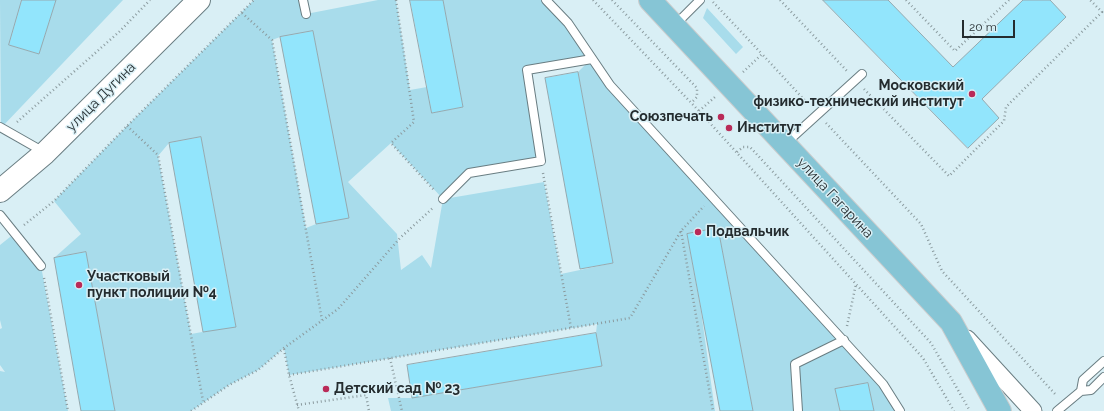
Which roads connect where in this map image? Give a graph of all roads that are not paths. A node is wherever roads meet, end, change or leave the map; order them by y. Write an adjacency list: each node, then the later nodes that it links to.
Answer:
1 (199, 0): 12 (main road, улица Дугина)
2 (303, 0): 6 (lane)
3 (546, 0): 8 (lane)
4 (650, 0): 7 (main road, улица Гагарина)
5 (700, 0): 7 (lane)
6 (306, 14)
7 (674, 26): 11 (main road, улица Гагарина)
8 (592, 58): 14 (lane); 18 (lane)
9 (862, 74): 11 (lane)
10 (3, 129): 12 (lane)
11 (785, 144): 17 (main road, улица Гагарина)
12 (45, 153): 13 (main road, улица Дугина)
13 (0, 191)
14 (443, 199)
15 (0, 214): 16 (lane)
16 (41, 266)
17 (951, 322): 24 (main road, улица Гагарина); 25 (street)
18 (844, 340): 22 (lane); 23 (lane)
19 (1104, 361): 21 (lane)
20 (1104, 377): 21 (lane)
21 (1081, 391): 26 (lane)
22 (798, 411)
23 (900, 411)
24 (1000, 411)
25 (1033, 411)
26 (1057, 411)

